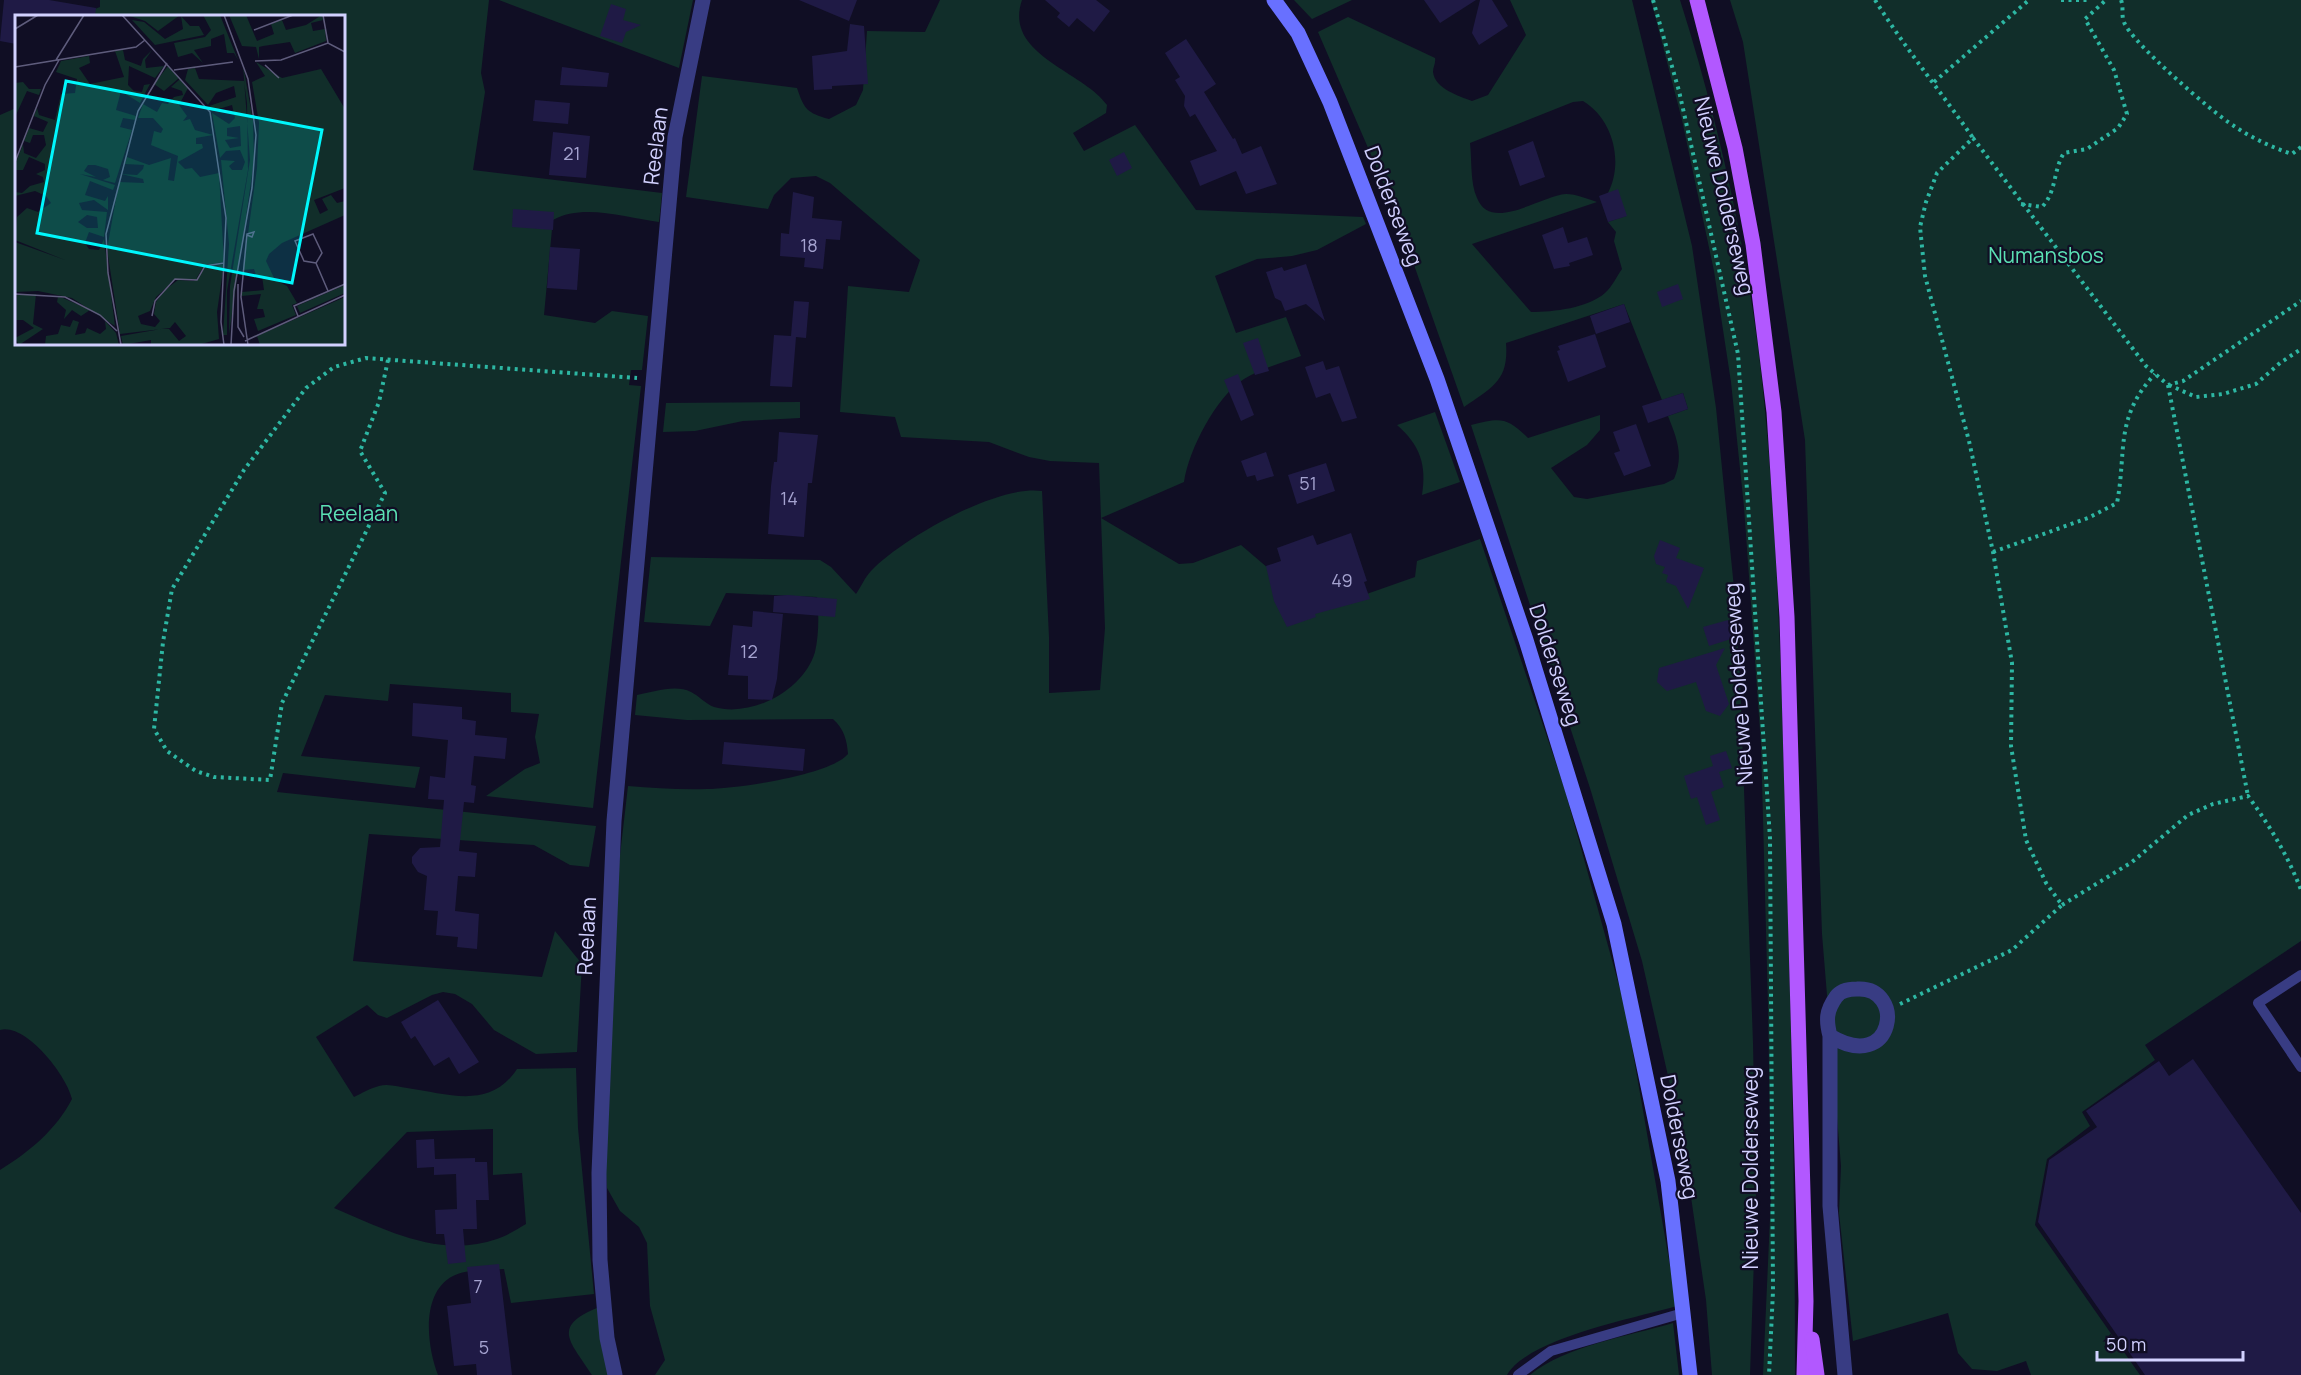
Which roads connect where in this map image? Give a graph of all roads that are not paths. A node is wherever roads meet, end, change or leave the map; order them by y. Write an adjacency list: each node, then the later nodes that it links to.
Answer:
1 (703, 0): 9 (street, Reelaan)
2 (1274, 0): 8 (main road, Dolderseweg)
3 (1697, 0): 7 (main road, Nieuwe Dolderseweg)
4 (2301, 975): 6 (lane)
5 (1830, 1036): 5 (street); 14 (street)
6 (2301, 1066)
7 (1806, 1301): 12 (main road, Nieuwe Dolderseweg); 13 (main road, Nieuwe Dolderseweg)
8 (1683, 1313): 10 (lane); 11 (main road, Dolderseweg)
9 (615, 1375)
10 (1518, 1375)
11 (1690, 1375)
12 (1804, 1375)
13 (1817, 1375)
14 (1845, 1375)

